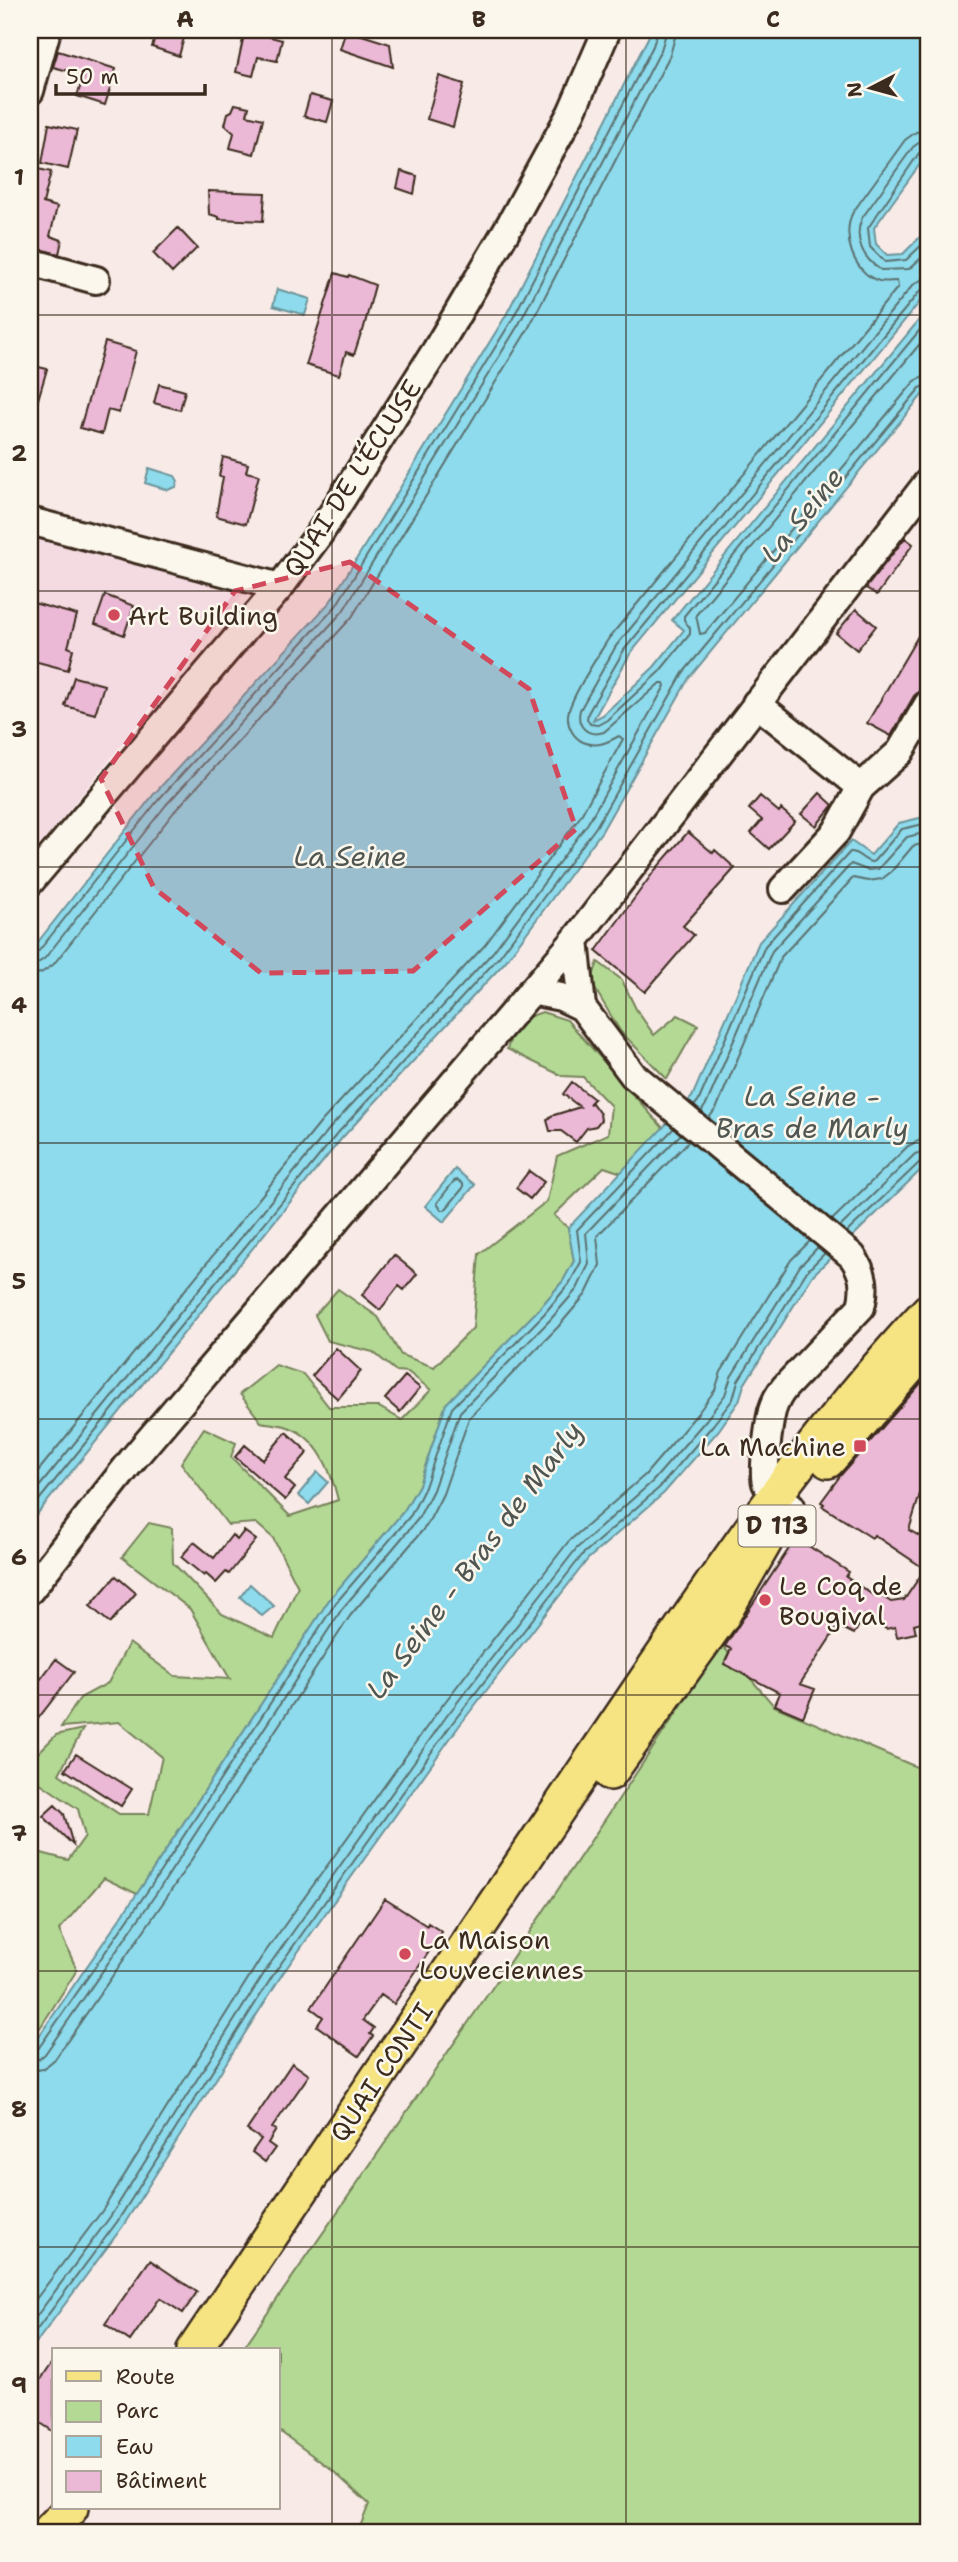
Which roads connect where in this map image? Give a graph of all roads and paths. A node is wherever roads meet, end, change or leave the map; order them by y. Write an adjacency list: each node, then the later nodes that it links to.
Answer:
1 (47, 30): 3 (street)
2 (607, 30): 8 (street, QUAI DE L'ÉCLUSE)
3 (30, 91)
4 (30, 262): 5 (street)
5 (96, 280)
6 (928, 482): 9 (street)
7 (30, 521): 8 (street)
8 (280, 587): 12 (street, QUAI DE L'ÉCLUSE)
9 (756, 704): 11 (street); 14 (street)
10 (928, 704): 11 (street)
11 (861, 787): 13 (street)
12 (30, 882)
13 (783, 889)
14 (575, 940): 15 (street); 16 (street)
15 (531, 991): 16 (street); 22 (street)
16 (582, 1007): 19 (street)
17 (928, 1311): 20 (main road, D 113)
18 (928, 1346): 20 (main road, D 113)
19 (767, 1442): 20 (street); 21 (street)
20 (815, 1462): 21 (main road, D 113)
21 (783, 1501): 23 (main road, D 113)
22 (30, 1590)
23 (697, 1628): 24 (main road, QUAI CONTI / D 113); 25 (main road, QUAI CONTI / D 113)
24 (195, 2348)
25 (217, 2348)
26 (69, 2510): 28 (main road)
27 (92, 2510): 29 (main road)
28 (48, 2532)
29 (72, 2532)

